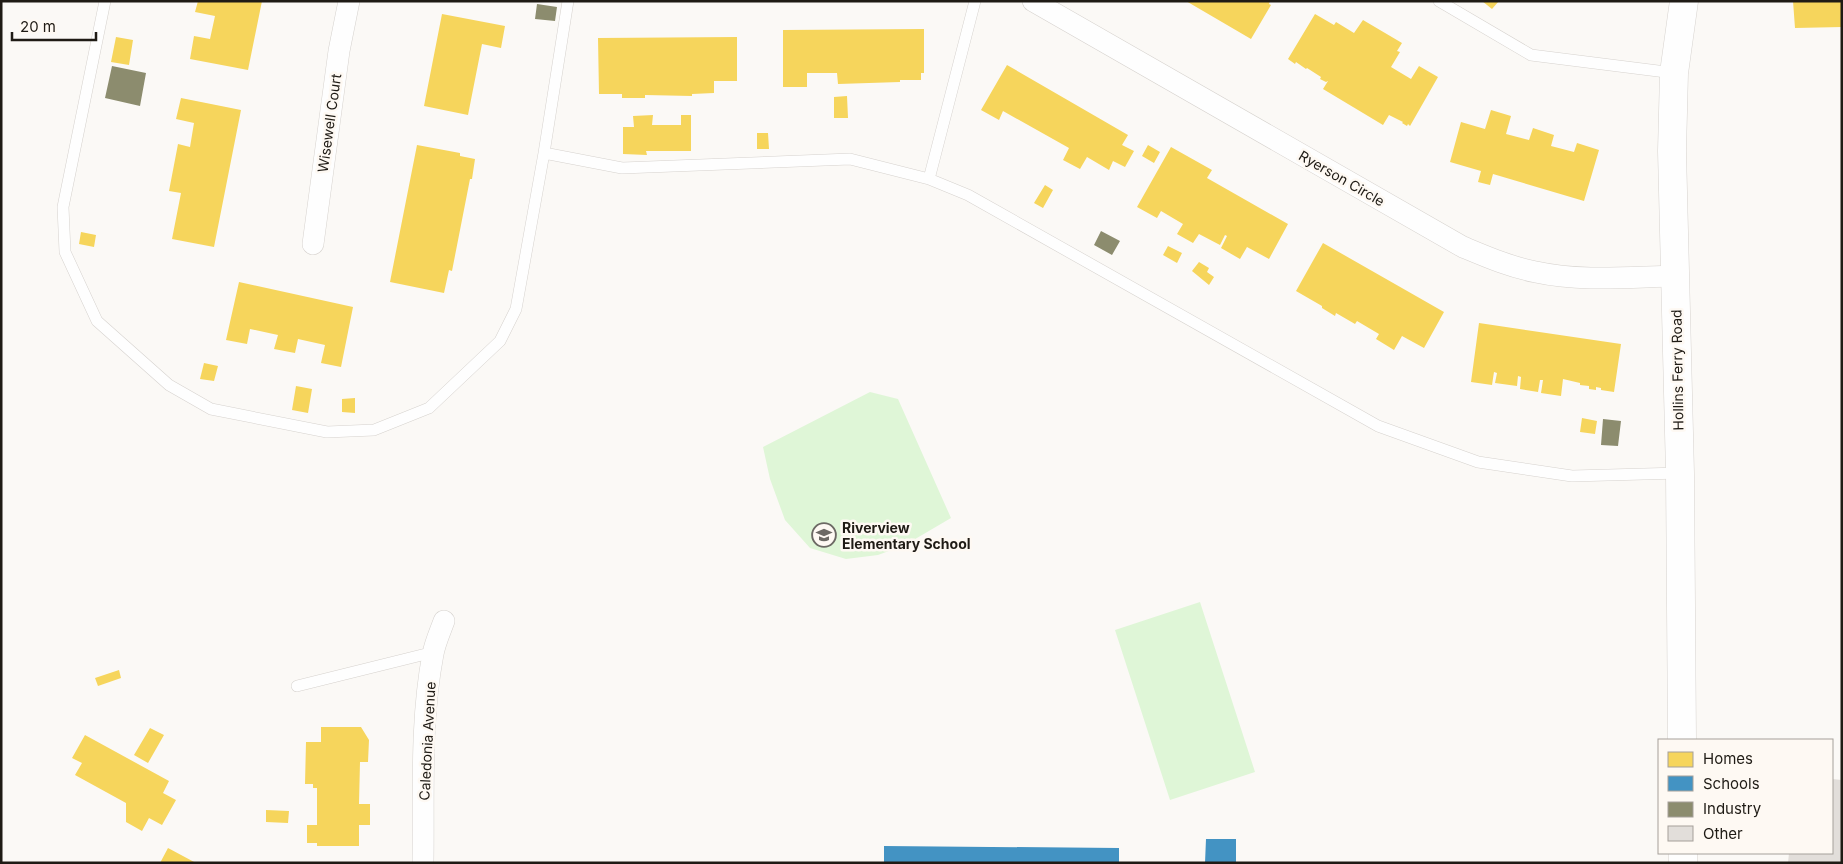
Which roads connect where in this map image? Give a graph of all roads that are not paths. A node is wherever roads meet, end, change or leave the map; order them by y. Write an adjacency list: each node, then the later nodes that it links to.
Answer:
1 (105, 1): 9 (lane)
2 (349, 1): 11 (street, Wisewell Court)
3 (568, 1): 9 (lane)
4 (975, 1): 10 (lane)
5 (1032, 1): 12 (street, Ryerson Circle)
6 (1439, 1): 8 (lane)
7 (1684, 1): 8 (street, Hollins Ferry Road)
8 (1674, 73): 12 (street, Hollins Ferry Road)
9 (544, 153): 10 (lane)
10 (929, 179): 13 (lane)
11 (313, 244)
12 (1675, 276): 13 (street, Hollins Ferry Road)
13 (1680, 472): 17 (street, Hollins Ferry Road)
14 (444, 621): 15 (street, Caledonia Avenue)
15 (434, 652): 16 (lane); 18 (street, Caledonia Avenue)
16 (297, 686)
17 (1682, 739)
18 (423, 863)

